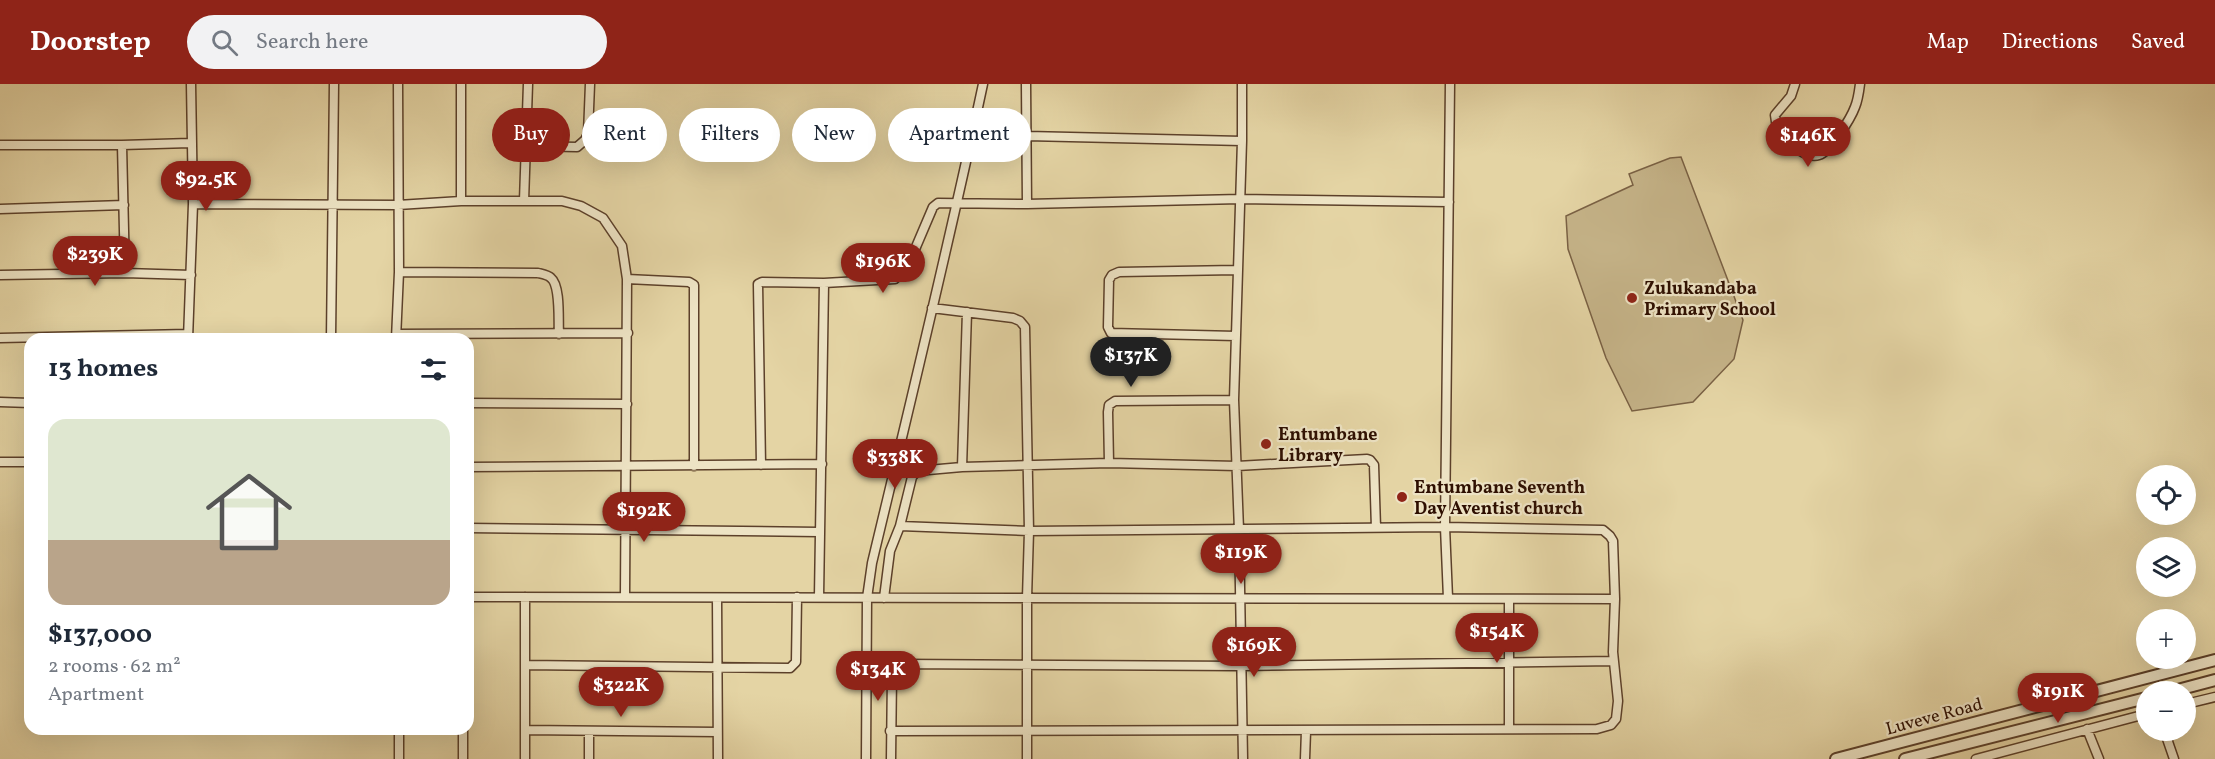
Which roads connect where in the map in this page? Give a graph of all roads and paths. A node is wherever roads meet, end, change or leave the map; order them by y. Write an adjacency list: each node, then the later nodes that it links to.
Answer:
1 (191, 84): 17 (street)
2 (334, 84): 29 (street)
3 (398, 84): 31 (street)
4 (462, 84): 24 (street)
5 (528, 84): 13 (street)
6 (590, 84): 20 (street)
7 (983, 84): 27 (street)
8 (1026, 84): 14 (street)
9 (1242, 84): 16 (street)
10 (1450, 84): 26 (street)
11 (1795, 84): 12 (street)
12 (1860, 84)
13 (528, 108)
14 (1026, 108)
15 (1031, 136): 16 (street)
16 (1242, 141): 23 (street)
17 (190, 143): 19 (street); 28 (street)
18 (0, 145): 19 (street)
19 (122, 145): 32 (street)
20 (570, 147)
21 (527, 162): 25 (street)
22 (1027, 162): 30 (street)
23 (1240, 199): 26 (street); 30 (street); 34 (street)
24 (461, 201): 25 (street); 31 (street)
25 (524, 201): 39 (street)
26 (1449, 201): 69 (street)
27 (957, 203): 30 (street); 40 (street); 41 (street)
28 (193, 204): 29 (street); 38 (street)
29 (334, 204): 31 (street); 44 (street)
30 (1027, 204)
31 (398, 205): 35 (street)
32 (124, 206): 33 (street); 36 (street)
33 (0, 209)
34 (1236, 270): 49 (street); 49 (street)
35 (399, 272): 45 (street); 47 (street)
36 (124, 273): 37 (street); 38 (street)
37 (0, 275)
38 (191, 275): 43 (street)
39 (627, 279): 46 (street); 62 (street)
40 (824, 283): 60 (street); 61 (street)
41 (932, 308): 42 (street); 83 (street)
42 (967, 312): 63 (street); 64 (street)
43 (188, 333)
44 (331, 333)
45 (397, 333)
46 (628, 333): 47 (street); 56 (street)
47 (559, 334): 48 (street)
48 (474, 335)
49 (1236, 336): 52 (street)
50 (0, 338): 51 (street)
51 (24, 338)
52 (1234, 400): 59 (street); 65 (street)
53 (0, 402): 54 (street)
54 (24, 403)
55 (474, 403): 56 (street)
56 (627, 404): 67 (street)
57 (0, 462): 58 (street)
58 (24, 462)
59 (1109, 463): 64 (street); 65 (street)
60 (822, 464): 61 (street); 75 (street)
61 (761, 465): 62 (street)
62 (694, 466): 67 (street)
63 (962, 466): 64 (street); 68 (street)
64 (1029, 466): 74 (street)
65 (1237, 466): 71 (street); 73 (street)
66 (474, 467): 67 (street)
67 (627, 467): 72 (street)
68 (900, 526): 74 (street); 84 (street)
69 (1445, 527): 71 (street); 81 (street); 88 (street)
70 (474, 528): 72 (street)
71 (1376, 528): 73 (street)
72 (627, 529): 75 (street); 76 (street)
73 (1239, 530): 74 (street); 86 (street)
74 (1029, 531): 85 (street)
75 (819, 532): 80 (street)
76 (625, 596): 78 (street); 82 (street)
77 (474, 597): 78 (street)
78 (525, 597): 93 (street)
79 (797, 597): 80 (street); 82 (street); 95 (street)
80 (819, 597): 83 (street)
81 (1448, 597): 86 (street); 87 (street)
82 (717, 598): 95 (street)
83 (867, 598): 84 (street); 120 (street)
84 (884, 598): 85 (street)
85 (1027, 598): 86 (street); 91 (street)
86 (1241, 598): 94 (street)
87 (1509, 599): 88 (street); 92 (street)
88 (1615, 599): 90 (street)
89 (2215, 660): 125 (street, Luveve Road)
90 (1614, 662): 92 (street); 102 (street)
91 (1026, 664): 94 (street); 105 (street); 107 (street)
92 (1510, 664): 94 (street); 102 (street)
93 (525, 665): 95 (street); 104 (street)
94 (1241, 666): 108 (street)
95 (717, 667): 110 (street)
96 (2215, 680): 97 (street)
97 (2196, 685)
98 (2215, 697): 100 (street)
99 (2136, 701): 126 (street, Luveve Road)
100 (2196, 702)
101 (2136, 717): 103 (street)
102 (1509, 729): 109 (street)
103 (2087, 729): 114 (street); 128 (street)
104 (525, 730): 106 (street); 117 (street)
105 (1026, 730): 107 (street); 108 (street); 122 (street)
106 (589, 731): 110 (street); 118 (street)
107 (890, 731): 121 (street)
108 (1242, 731): 109 (street); 123 (street)
109 (1306, 731): 124 (street)
110 (717, 732): 119 (street)
111 (399, 735): 115 (street)
112 (463, 735): 116 (street)
113 (2168, 741): 129 (street)
114 (1997, 757): 127 (street)
115 (399, 759)
116 (463, 759)
117 (525, 759)
118 (589, 759)
119 (718, 759)
120 (866, 759)
121 (891, 759)
122 (1027, 759)
123 (1243, 759)
124 (1305, 759)
125 (1836, 759)
126 (1905, 759)
127 (1976, 759)
128 (2099, 759)
129 (2174, 759)

